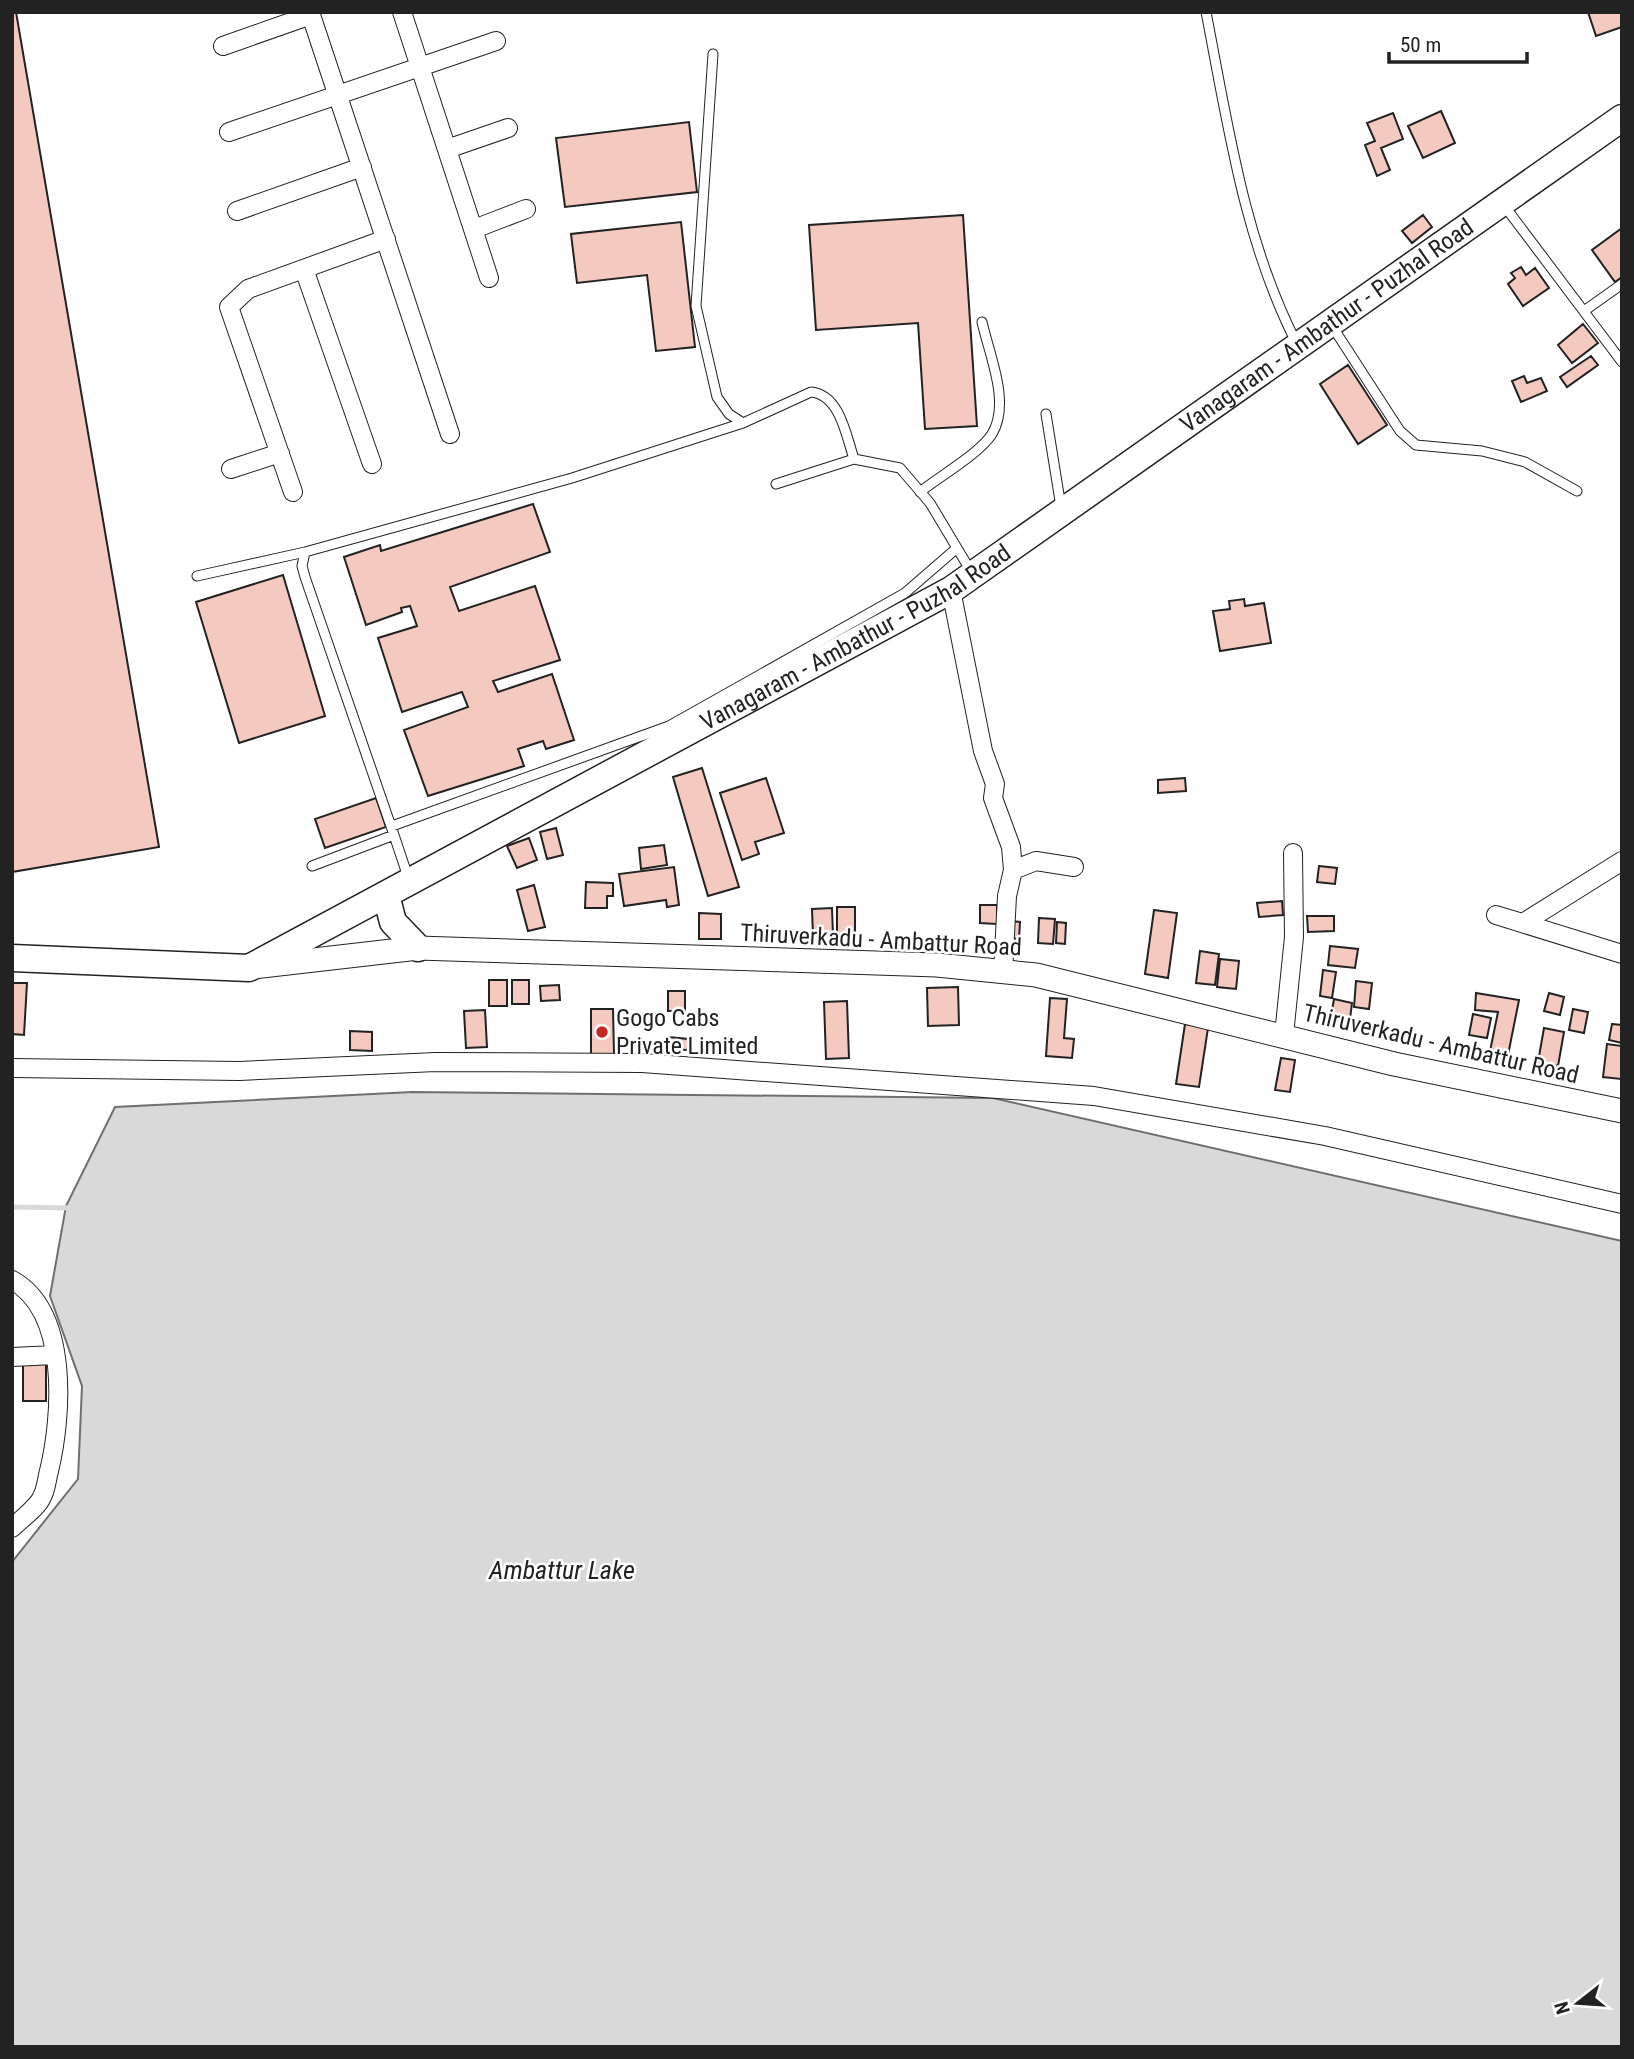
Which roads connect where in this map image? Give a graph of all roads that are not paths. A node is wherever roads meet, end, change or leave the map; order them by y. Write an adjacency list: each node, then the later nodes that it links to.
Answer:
1 (402, 12): 7 (street)
2 (1206, 12): 25 (lane)
3 (311, 13): 5 (street); 8 (street)
4 (496, 41): 7 (street)
5 (223, 46)
6 (713, 54): 28 (lane)
7 (419, 65): 8 (street); 12 (street)
8 (337, 93): 11 (street); 13 (street)
9 (1622, 118): 14 (main road, Vanagaram - Ambathur - Puzhal Road)
10 (508, 128): 12 (street)
11 (229, 132)
12 (447, 149): 17 (street)
13 (362, 167): 16 (street); 18 (street)
14 (1502, 202): 22 (lane); 24 (main road, Vanagaram - Ambathur - Puzhal Road)
15 (526, 209): 17 (street)
16 (237, 211)
17 (474, 229): 20 (street)
18 (386, 239): 19 (street); 29 (street)
19 (304, 269): 30 (street); 32 (street)
20 (489, 278)
21 (1622, 284): 22 (lane)
22 (1584, 311): 26 (lane)
23 (982, 322): 37 (lane)
24 (1330, 323): 25 (main road, Vanagaram - Ambathur - Puzhal Road); 35 (lane)
25 (1298, 346): 38 (main road, Vanagaram - Ambathur - Puzhal Road)
26 (1622, 362)
27 (1046, 414): 38 (lane)
28 (743, 423): 31 (lane); 40 (lane)
29 (450, 433)
30 (280, 453): 33 (street); 36 (street)
31 (854, 459): 34 (lane); 37 (lane)
32 (372, 464)
33 (231, 469)
34 (776, 484)
35 (1577, 491)
36 (293, 492)
37 (920, 492): 39 (lane)
38 (1061, 512): 41 (main road, Vanagaram - Ambathur - Puzhal Road)
39 (957, 548): 41 (lane); 44 (lane)
40 (306, 552): 42 (lane); 44 (lane)
41 (973, 575): 43 (main road, Vanagaram - Ambathur - Puzhal Road)
42 (197, 576)
43 (951, 590): 49 (street); 50 (main road, Vanagaram - Ambathur - Puzhal Road)
44 (393, 831): 47 (lane); 50 (lane)
45 (1293, 853): 59 (street)
46 (1622, 861): 53 (street)
47 (312, 866)
48 (1074, 867): 49 (street)
49 (1013, 870): 58 (street)
50 (410, 882): 51 (main road, Vanagaram - Ambathur - Puzhal Road)
51 (386, 895): 54 (main road); 57 (main road, Vanagaram - Ambathur - Puzhal Road)
52 (1496, 915): 53 (street)
53 (1523, 923): 55 (street)
54 (418, 948): 57 (main road, Thiruverkadu - Ambattur Road); 58 (main road, Thiruverkadu - Ambattur Road)
55 (1622, 954)
56 (12, 958): 57 (main road)
57 (249, 968)
58 (1003, 972): 59 (main road, Thiruverkadu - Ambattur Road)
59 (1284, 1035): 61 (main road, Thiruverkadu - Ambattur Road)
60 (12, 1068): 62 (street)
61 (1622, 1111)
62 (1622, 1205)
63 (12, 1280): 64 (street)
64 (55, 1354): 65 (street); 66 (street)
65 (12, 1357)
66 (12, 1528)

